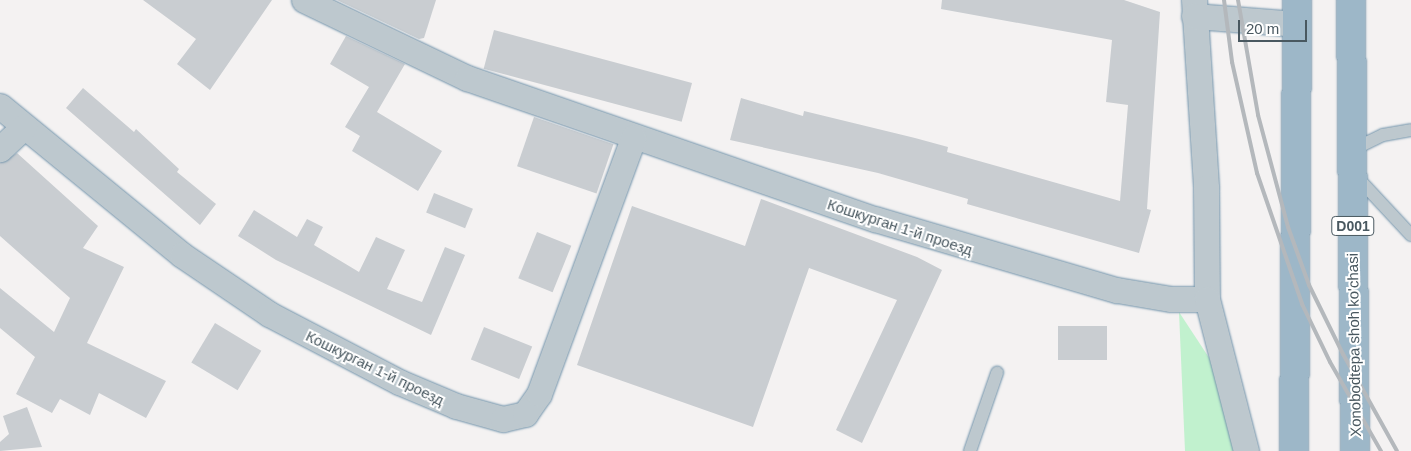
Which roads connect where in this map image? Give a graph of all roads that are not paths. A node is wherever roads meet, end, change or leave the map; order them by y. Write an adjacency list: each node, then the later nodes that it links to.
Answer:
1 (304, 0): 8 (street, Кошкурган 1-й проезд)
2 (1351, 0): 10 (highway, Xonobodtepa shoh ko'chasi / D001)
3 (1194, 8): 4 (street); 12 (street)
4 (1297, 12): 16 (highway)
5 (0, 106): 6 (street, Кошкурган 1-й проезд)
6 (24, 127): 8 (street, Кошкурган 1-й проезд); 9 (street)
7 (1411, 130): 10 (lane)
8 (633, 138): 12 (street, Кошкурган 1-й проезд)
9 (0, 149)
10 (1352, 161): 11 (lane); 17 (highway, Xonobodtepa shoh ko'chasi / D001)
11 (1411, 236)
12 (1207, 299): 15 (street)
13 (997, 373): 14 (lane)
14 (970, 451)
15 (1246, 451)
16 (1294, 451)
17 (1355, 451)

